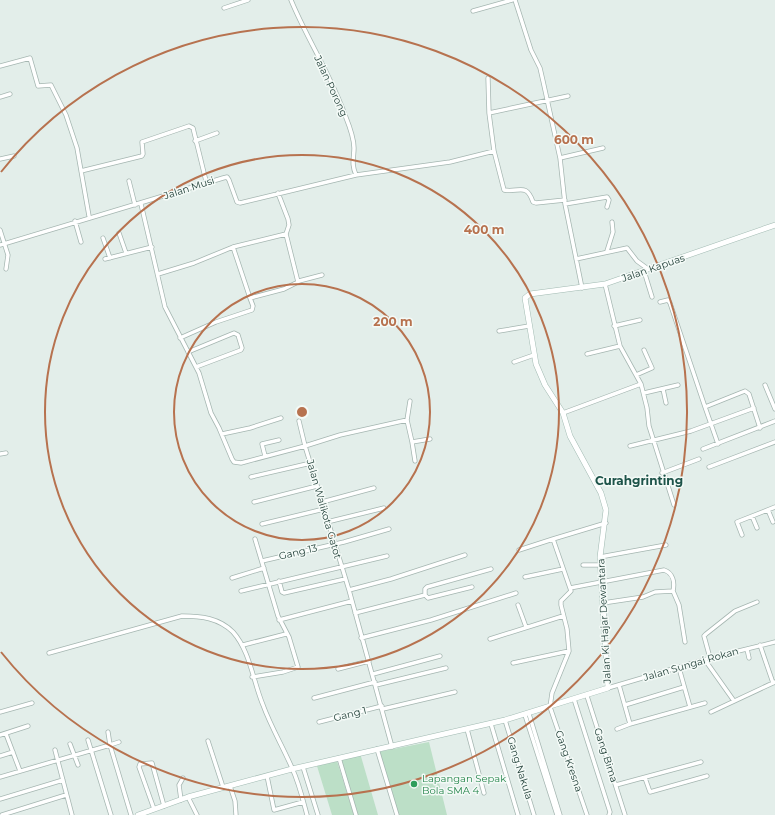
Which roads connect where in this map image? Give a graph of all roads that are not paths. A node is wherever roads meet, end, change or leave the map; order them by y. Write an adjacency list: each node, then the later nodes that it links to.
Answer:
1 (248, 0): 4 (street)
2 (291, 0): 21 (street, Jalan Porong)
3 (513, 0): 5 (street); 11 (street)
4 (224, 8)
5 (473, 11)
6 (0, 66): 20 (street)
7 (488, 78): 12 (street)
8 (10, 94): 10 (street)
9 (568, 96): 11 (street)
10 (0, 97)
11 (548, 100): 12 (street); 18 (street)
12 (489, 114): 16 (street)
13 (218, 133): 14 (street)
14 (195, 141): 20 (street); 22 (street)
15 (603, 148): 18 (street)
16 (494, 151): 21 (street, Jalan Musi); 25 (street)
17 (14, 156): 19 (street)
18 (560, 158): 25 (street)
19 (0, 159)
20 (81, 170): 29 (street)
21 (356, 175): 24 (street, Jalan Musi)
22 (206, 181): 24 (street, Jalan Musi); 26 (street, Jalan Musi)
23 (129, 182): 27 (street)
24 (278, 193): 35 (street)
25 (565, 202): 28 (street); 45 (street)
26 (141, 204): 27 (street, Jalan Musi); 39 (street, Jalan Walikota Gatot)
27 (135, 205): 29 (street, Jalan Musi)
28 (607, 207)
29 (89, 216): 30 (street, Jalan Musi)
30 (75, 221): 37 (street); 38 (street, Jalan Musi)
31 (612, 222): 41 (street)
32 (775, 226): 47 (main road, Jalan Kapuas)
33 (0, 230): 38 (street)
34 (119, 233): 42 (street)
35 (286, 234): 40 (street); 50 (street)
36 (103, 238): 43 (street)
37 (82, 242)
38 (2, 244): 46 (street)
39 (152, 246): 42 (street); 48 (street, Jalan Walikota Gatot)
40 (233, 247): 48 (street); 55 (street)
41 (607, 251): 45 (street); 47 (street)
42 (126, 253): 43 (street)
43 (110, 258): 44 (street)
44 (105, 259)
45 (576, 259): 52 (street)
46 (6, 269)
47 (645, 269): 51 (main road, Jalan Kapuas); 54 (street)
48 (158, 274): 61 (street, Jalan Walikota Gatot)
49 (322, 275): 50 (street)
50 (299, 281): 55 (street)
51 (605, 284): 52 (main road, Jalan Kapuas); 59 (street)
52 (582, 286): 53 (main road, Jalan Kapuas)
53 (526, 295): 58 (main road, Jalan Ki Hajar Dewantara)
54 (652, 297)
55 (250, 298): 61 (street)
56 (660, 302): 77 (street)
57 (640, 320): 59 (street)
58 (529, 326): 60 (street); 66 (main road, Jalan Ki Hajar Dewantara)
59 (614, 326): 62 (street)
60 (499, 331)
61 (180, 338): 64 (street, Jalan Walikota Gatot)
62 (620, 346): 65 (street); 69 (street)
63 (644, 350): 69 (street)
64 (188, 352): 68 (street, Jalan Walikota Gatot); 68 (street)
65 (587, 354)
66 (534, 355): 67 (street); 80 (main road, Jalan Ki Hajar Dewantara)
67 (514, 362)
68 (196, 367): 87 (street, Jalan Walikota Gatot)
69 (636, 375): 70 (street)
70 (641, 384): 74 (street); 80 (street)
71 (678, 385): 73 (street)
72 (765, 385): 79 (street)
73 (663, 389): 74 (street); 76 (street)
74 (644, 393): 89 (street)
75 (410, 401): 82 (street)
76 (666, 403)
77 (705, 407): 78 (street); 85 (street)
78 (754, 408): 85 (street); 86 (street)
79 (775, 409)
80 (563, 413): 117 (main road, Jalan Ki Hajar Dewantara)
81 (281, 418): 87 (street)
82 (407, 420): 91 (street); 94 (street)
83 (299, 421): 94 (street)
84 (775, 421): 86 (street)
85 (711, 425): 89 (street); 93 (street)
86 (760, 428): 93 (street)
87 (222, 434): 99 (street, Jalan Walikota Gatot)
88 (430, 439): 91 (street)
89 (653, 439): 95 (street); 104 (street)
90 (279, 440): 99 (street)
91 (412, 442): 101 (street)
92 (775, 442): 103 (street)
93 (718, 444): 96 (street)
94 (305, 446): 99 (street, Jalan Walikota Gatot); 102 (street, Jalan Walikota Gatot)
95 (630, 446)
96 (703, 449)
97 (6, 453): 98 (street)
98 (0, 454)
99 (265, 456)
100 (699, 460): 104 (street)
101 (415, 461)
102 (311, 463): 105 (street); 106 (street, Jalan Walikota Gatot)
103 (709, 467)
104 (662, 473): 110 (street)
105 (251, 477)
106 (317, 486): 108 (street); 109 (street, Jalan Walikota Gatot)
107 (374, 488): 109 (street)
108 (254, 502)
109 (322, 502): 113 (street, Jalan Walikota Gatot)
110 (674, 505)
111 (775, 507): 114 (street)
112 (384, 508): 116 (street)
113 (324, 509): 116 (street, Jalan Walikota Gatot); 119 (street)
114 (768, 510): 115 (street); 118 (street)
115 (752, 516): 120 (street); 122 (street)
116 (327, 522): 125 (street, Jalan Walikota Gatot)
117 (606, 522): 124 (street); 130 (main road, Jalan Ki Hajar Dewantara)
118 (773, 522)
119 (262, 524)
120 (757, 528)
121 (389, 529): 125 (street, Gang 13)
122 (742, 535)
123 (255, 539): 131 (street)
124 (553, 539): 127 (street); 137 (street)
125 (334, 544): 131 (street, Gang 13); 133 (street, Jalan Walikota Gatot)
126 (666, 545): 130 (street)
127 (518, 550)
128 (465, 555): 146 (street)
129 (388, 556): 133 (street)
130 (600, 557): 134 (main road, Jalan Ki Hajar Dewantara)
131 (262, 561): 135 (street)
132 (583, 565): 134 (street)
133 (340, 566): 140 (street, Jalan Walikota Gatot); 141 (street)
134 (600, 566): 142 (main road, Jalan Ki Hajar Dewantara)
135 (264, 568): 138 (street); 143 (street)
136 (491, 569): 150 (street)
137 (563, 569): 139 (street); 145 (street)
138 (232, 578)
139 (525, 578)
140 (345, 579): 141 (street); 146 (street, Jalan Walikota Gatot)
141 (279, 582): 143 (street)
142 (601, 582): 145 (street); 148 (street); 153 (main road, Jalan Ki Hajar Dewantara)
143 (269, 584): 147 (street); 157 (street)
144 (472, 586): 150 (street)
145 (570, 588): 156 (street)
146 (349, 590): 151 (street, Jalan Walikota Gatot)
147 (242, 591)
148 (672, 591): 153 (street); 162 (street)
149 (516, 593): 160 (street)
150 (425, 594): 155 (street)
151 (352, 601): 155 (street, Jalan Walikota Gatot); 157 (street)
152 (757, 602): 170 (street)
153 (603, 603): 184 (main road, Jalan Ki Hajar Dewantara)
154 (518, 606): 158 (street)
155 (355, 613): 160 (street, Jalan Walikota Gatot)
156 (563, 616): 158 (street); 167 (street)
157 (279, 620): 159 (street)
158 (526, 627): 161 (street)
159 (286, 634): 164 (street); 179 (street)
160 (361, 638): 173 (street, Jalan Walikota Gatot)
161 (490, 639)
162 (685, 642)
163 (775, 642): 165 (street, Jalan Sungai Rokan)
164 (243, 645): 168 (street); 179 (street)
165 (760, 646): 166 (street, Jalan Sungai Rokan); 180 (street)
166 (747, 649): 170 (street, Jalan Sungai Rokan); 171 (street)
167 (569, 651): 174 (street); 193 (street)
168 (49, 653)
169 (440, 656): 178 (street)
170 (710, 658): 172 (street, Jalan Sungai Rokan)
171 (749, 658)
172 (705, 660): 176 (street, Jalan Sungai Rokan); 189 (street)
173 (369, 661): 177 (street); 178 (street, Jalan Walikota Gatot)
174 (513, 663)
175 (446, 668): 181 (street)
176 (679, 668): 182 (street, Jalan Sungai Rokan); 183 (street)
177 (338, 669)
178 (373, 674): 181 (street, Jalan Walikota Gatot)
179 (252, 677): 226 (street)
180 (774, 683): 189 (street)
181 (376, 684): 187 (street); 195 (street, Jalan Walikota Gatot)
182 (619, 685): 184 (street, Jalan Sungai Rokan); 192 (street)
183 (684, 687): 192 (street); 194 (street)
184 (608, 688): 186 (main road, Jalan Ki Hajar Dewantara)
185 (455, 692): 195 (street, Gang 1)
186 (587, 696): 188 (main road, Jalan Ki Hajar Dewantara); 234 (street, Gang Bima)
187 (314, 698)
188 (574, 699): 193 (main road, Jalan Ki Hajar Dewantara); 261 (street)
189 (734, 701): 197 (street)
190 (32, 703): 196 (street)
191 (705, 703): 194 (street)
192 (625, 705): 202 (street)
193 (550, 707): 198 (main road, Jalan Ki Hajar Dewantara); 260 (street, Gang Kresna)
194 (690, 707): 202 (street)
195 (382, 708): 200 (street, Gang 1); 214 (street, Jalan Walikota Gatot)
196 (0, 712)
197 (711, 712)
198 (527, 714): 199 (main road, Jalan Ki Hajar Dewantara); 259 (street)
199 (505, 720): 201 (main road, Jalan Ki Hajar Dewantara); 258 (street, Gang Nakula)
200 (319, 722)
201 (491, 724): 205 (main road, Jalan Ki Hajar Dewantara); 257 (street)
202 (630, 724): 204 (street)
203 (28, 726): 207 (street)
204 (617, 728)
205 (467, 729): 214 (main road, Jalan Ki Hajar Dewantara); 237 (street)
206 (108, 732): 213 (street)
207 (6, 734): 208 (street); 218 (street)
208 (0, 736)
209 (88, 740): 217 (street)
210 (208, 741): 236 (street)
211 (119, 742): 213 (street)
212 (70, 744): 220 (street)
213 (110, 745): 217 (street); 249 (street)
214 (392, 747): 215 (main road, Jalan Ki Hajar Dewantara)
215 (377, 749): 221 (main road, Jalan Ki Hajar Dewantara); 256 (street)
216 (55, 750): 222 (street)
217 (91, 750): 220 (street); 248 (street)
218 (13, 752): 219 (street); 227 (street)
219 (0, 756)
220 (74, 756): 222 (street); 224 (street)
221 (339, 758): 225 (main road, Jalan Ki Hajar Dewantara); 255 (street)
222 (58, 761): 227 (street); 233 (street)
223 (702, 762): 232 (street)
224 (78, 766)
225 (303, 767): 226 (main road, Jalan Ki Hajar Dewantara); 254 (street)
226 (292, 769): 228 (main road, Jalan Ki Hajar Dewantara); 242 (street)
227 (20, 771): 230 (street)
228 (267, 776): 235 (main road, Jalan Ki Hajar Dewantara); 242 (street)
229 (707, 776): 232 (street)
230 (0, 777)
231 (183, 778): 241 (street)
232 (645, 778): 234 (street)
233 (63, 780): 238 (street); 240 (street)
234 (616, 785): 262 (street, Gang Bima)
235 (230, 786): 236 (main road, Jalan Ki Hajar Dewantara); 252 (street)
236 (224, 787): 239 (main road, Jalan Ki Hajar Dewantara)
237 (484, 793)
238 (66, 796): 246 (street); 247 (street)
239 (188, 797): 241 (main road, Jalan Ki Hajar Dewantara); 251 (street)
240 (0, 798)
241 (181, 800): 243 (main road, Jalan Ki Hajar Dewantara)
242 (303, 802): 253 (street)
243 (164, 806): 244 (main road, Jalan Ki Hajar Dewantara); 244 (street)
244 (154, 809): 245 (main road, Jalan Ki Hajar Dewantara)
245 (146, 814): 250 (main road, Jalan Ki Hajar Dewantara)
246 (2, 815)
247 (72, 815)
248 (111, 815)
249 (131, 815)
250 (138, 815)
251 (197, 815)
252 (236, 815)
253 (307, 815)
254 (318, 815)
255 (356, 815)
256 (397, 815)
257 (518, 815)
258 (534, 815)
259 (559, 815)
260 (587, 815)
261 (609, 815)
262 (625, 815)

